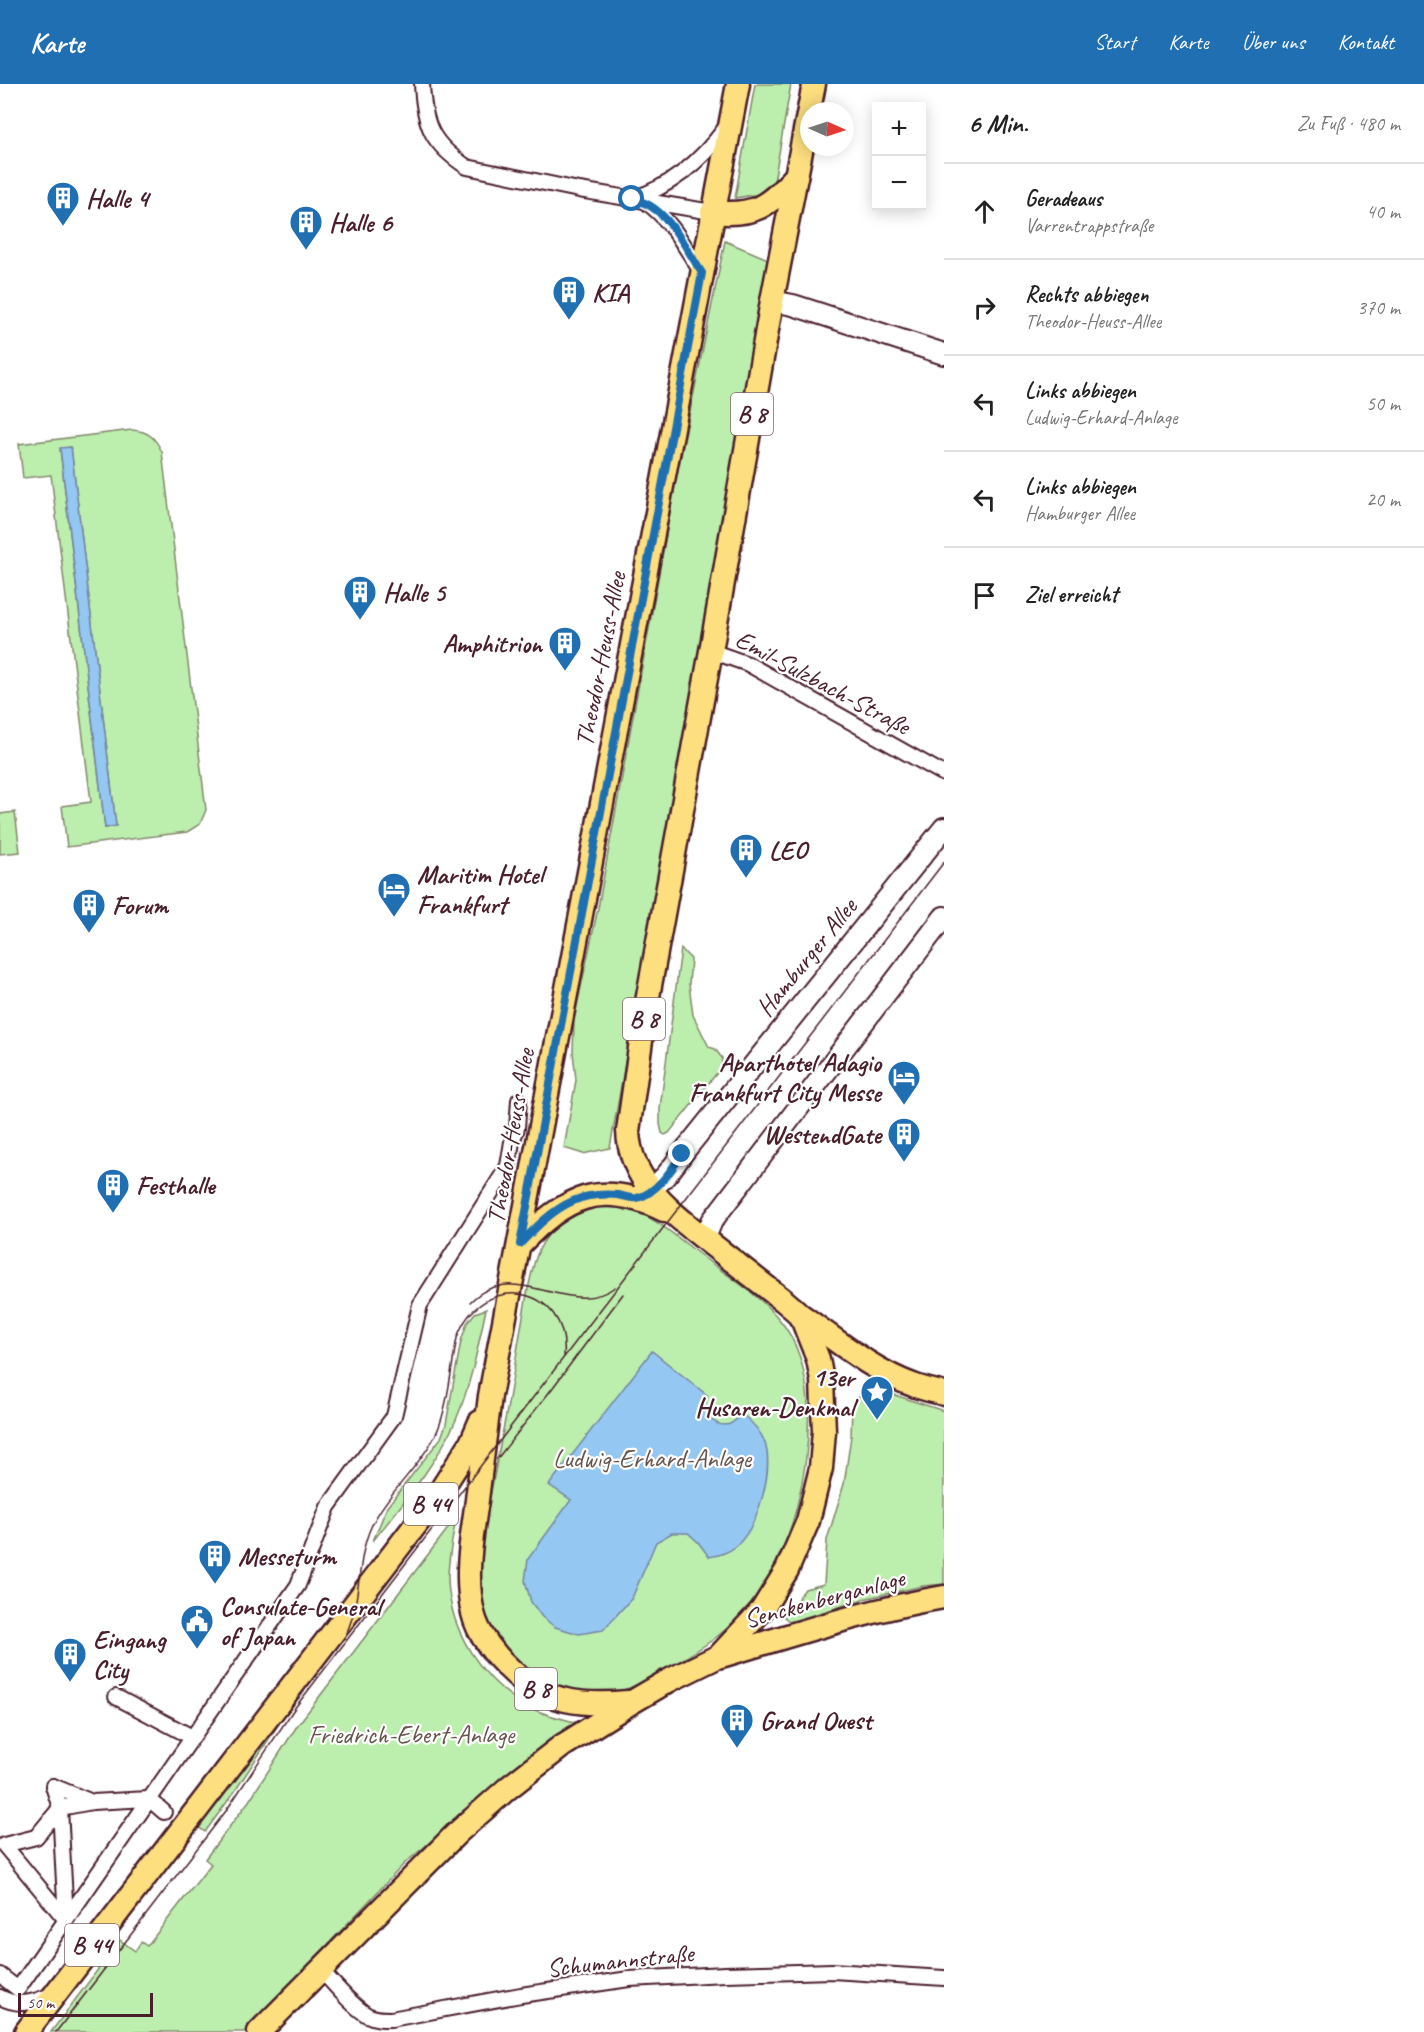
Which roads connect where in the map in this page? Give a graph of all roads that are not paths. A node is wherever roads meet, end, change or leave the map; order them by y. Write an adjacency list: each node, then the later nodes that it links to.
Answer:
1 (422, 84): 6 (street)
2 (738, 84): 4 (main road, Theodor-Heuss-Allee / B 8)
3 (814, 84): 5 (main road, B 8)
4 (731, 120): 6 (street); 7 (main road, Theodor-Heuss-Allee / B 8)
5 (796, 176): 7 (main road); 9 (main road, B 8)
6 (638, 200): 7 (street); 8 (street)
7 (712, 212): 8 (main road, Theodor-Heuss-Allee / B 8)
8 (702, 273): 18 (main road, Theodor-Heuss-Allee / B 8)
9 (772, 301): 10 (street); 11 (main road, B 8)
10 (944, 354)
11 (711, 651): 12 (street, Emil-Sulzbach-Straße); 16 (main road, B 8)
12 (944, 774)
13 (944, 828): 16 (street, Hamburger Allee)
14 (944, 917): 17 (street)
15 (519, 1100): 26 (street)
16 (642, 1186): 17 (main road); 18 (main road)
17 (706, 1240): 19 (main road)
18 (520, 1244): 21 (main road, B 8)
19 (795, 1311): 20 (main road); 23 (main road)
20 (944, 1394)
21 (490, 1396): 25 (main road, B 8); 35 (main road, B 44)
22 (944, 1597): 23 (main road, Senckenberganlage / B 8)
23 (719, 1656): 25 (main road, B 8)
24 (116, 1697): 26 (street)
25 (632, 1702): 32 (main road)
26 (192, 1737): 27 (street)
27 (149, 1799): 28 (street); 30 (street); 31 (street)
28 (84, 1807): 29 (street); 29 (street)
29 (60, 1808): 31 (street); 31 (street)
30 (164, 1812)
31 (66, 1920): 33 (street)
32 (321, 1970): 34 (street, Schumannstraße); 38 (main road)
33 (0, 1975)
34 (944, 1978)
35 (55, 1993): 36 (street); 37 (main road, B 44)
36 (0, 1997)
37 (26, 2032)
38 (259, 2032)

